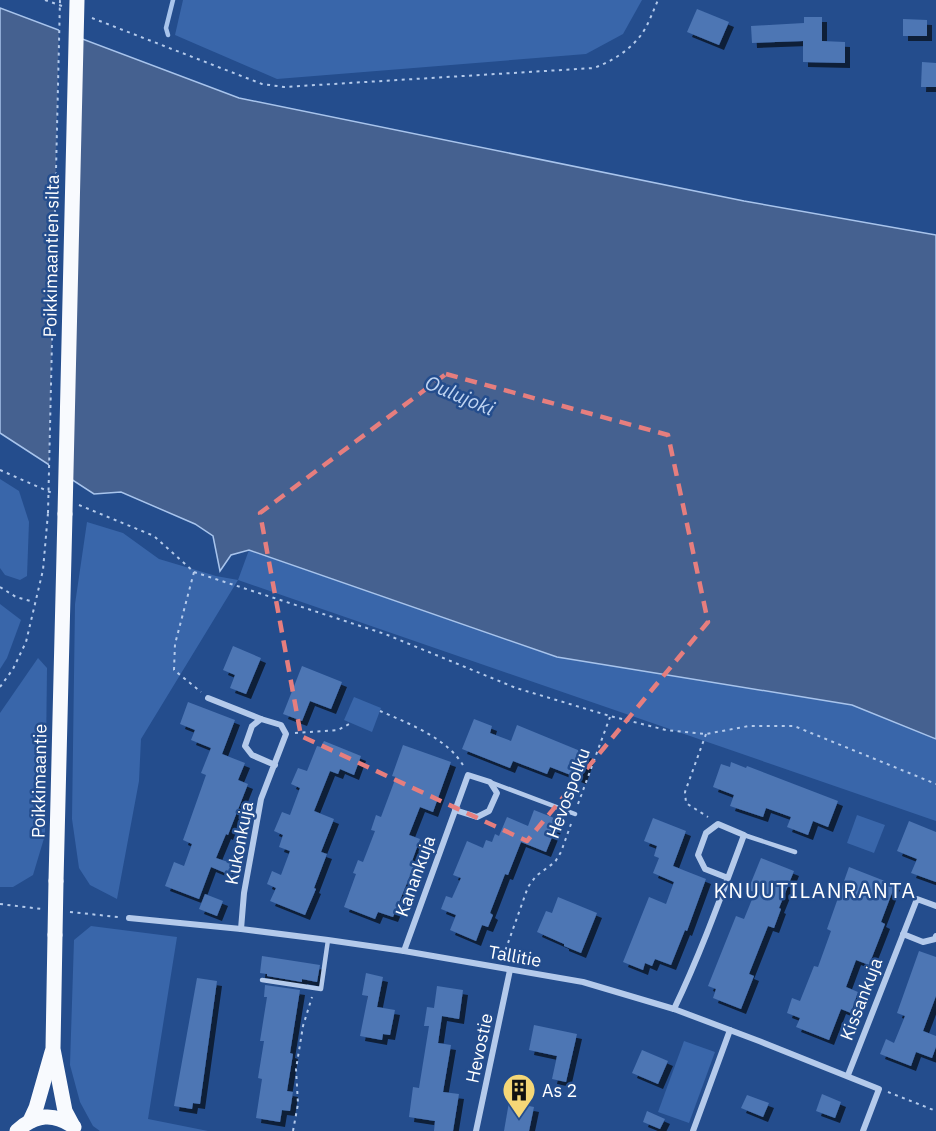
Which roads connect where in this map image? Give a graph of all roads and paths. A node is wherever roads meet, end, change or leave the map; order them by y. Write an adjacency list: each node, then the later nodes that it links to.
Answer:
1 (45, 0): 4 (path)
2 (60, 0): 10 (path, bridge)
3 (658, 0): 5 (path)
4 (71, 4): 6 (main road, Poikkimaantien silta, bridge)
5 (85, 15)
6 (65, 514): 45 (main road, Poikkimaantie, bridge)
7 (154, 536): 8 (path)
8 (194, 572): 12 (path); 14 (path)
9 (0, 587): 10 (path)
10 (34, 602): 11 (path)
11 (0, 687)
12 (208, 698): 15 (street)
13 (380, 711): 20 (path)
14 (610, 717): 18 (path); 24 (path, Hevospolku)
15 (261, 719): 17 (street); 19 (street)
16 (351, 723): 17 (path)
17 (286, 734): 19 (street, Kukonkuja)
18 (706, 734): 22 (path); 25 (path)
19 (274, 765): 34 (street, Kukonkuja)
20 (468, 775): 21 (street); 23 (street, Kanankuja)
21 (490, 782): 23 (street); 24 (lane)
22 (936, 784)
23 (454, 810): 38 (street, Kanankuja)
24 (575, 814): 39 (path, Hevospolku)
25 (718, 824): 26 (street); 28 (street)
26 (744, 835): 27 (lane); 28 (street)
27 (795, 852)
28 (728, 878): 43 (street)
29 (0, 903): 31 (path)
30 (936, 906): 35 (street, Kissankuja)
31 (44, 909)
32 (67, 912): 33 (path)
33 (129, 918): 34 (street, Tallitie)
34 (241, 929): 37 (street, Tallitie)
35 (903, 934): 36 (street); 46 (street, Kissankuja)
36 (936, 936)
37 (328, 940): 38 (street, Tallitie); 42 (lane)
38 (404, 951): 39 (street, Tallitie)
39 (499, 968): 40 (street, Tallitie)
40 (510, 970): 43 (street, Tallitie); 53 (street, Hevostie)
41 (262, 980): 42 (lane)
42 (314, 988): 52 (path)
43 (674, 1010): 44 (street, Tallitie)
44 (730, 1030): 46 (street, Tallitie); 54 (street)
45 (52, 1049): 49 (main road, Poikkimaantie); 50 (main road, Poikkimaantie)
46 (848, 1075): 47 (street, Tallitie)
47 (879, 1089): 48 (path); 55 (street)
48 (936, 1111)
49 (30, 1121): 50 (main road); 51 (main road)
50 (75, 1129)
51 (17, 1131)
52 (293, 1131)
53 (476, 1131)
54 (693, 1131)
55 (863, 1131)

